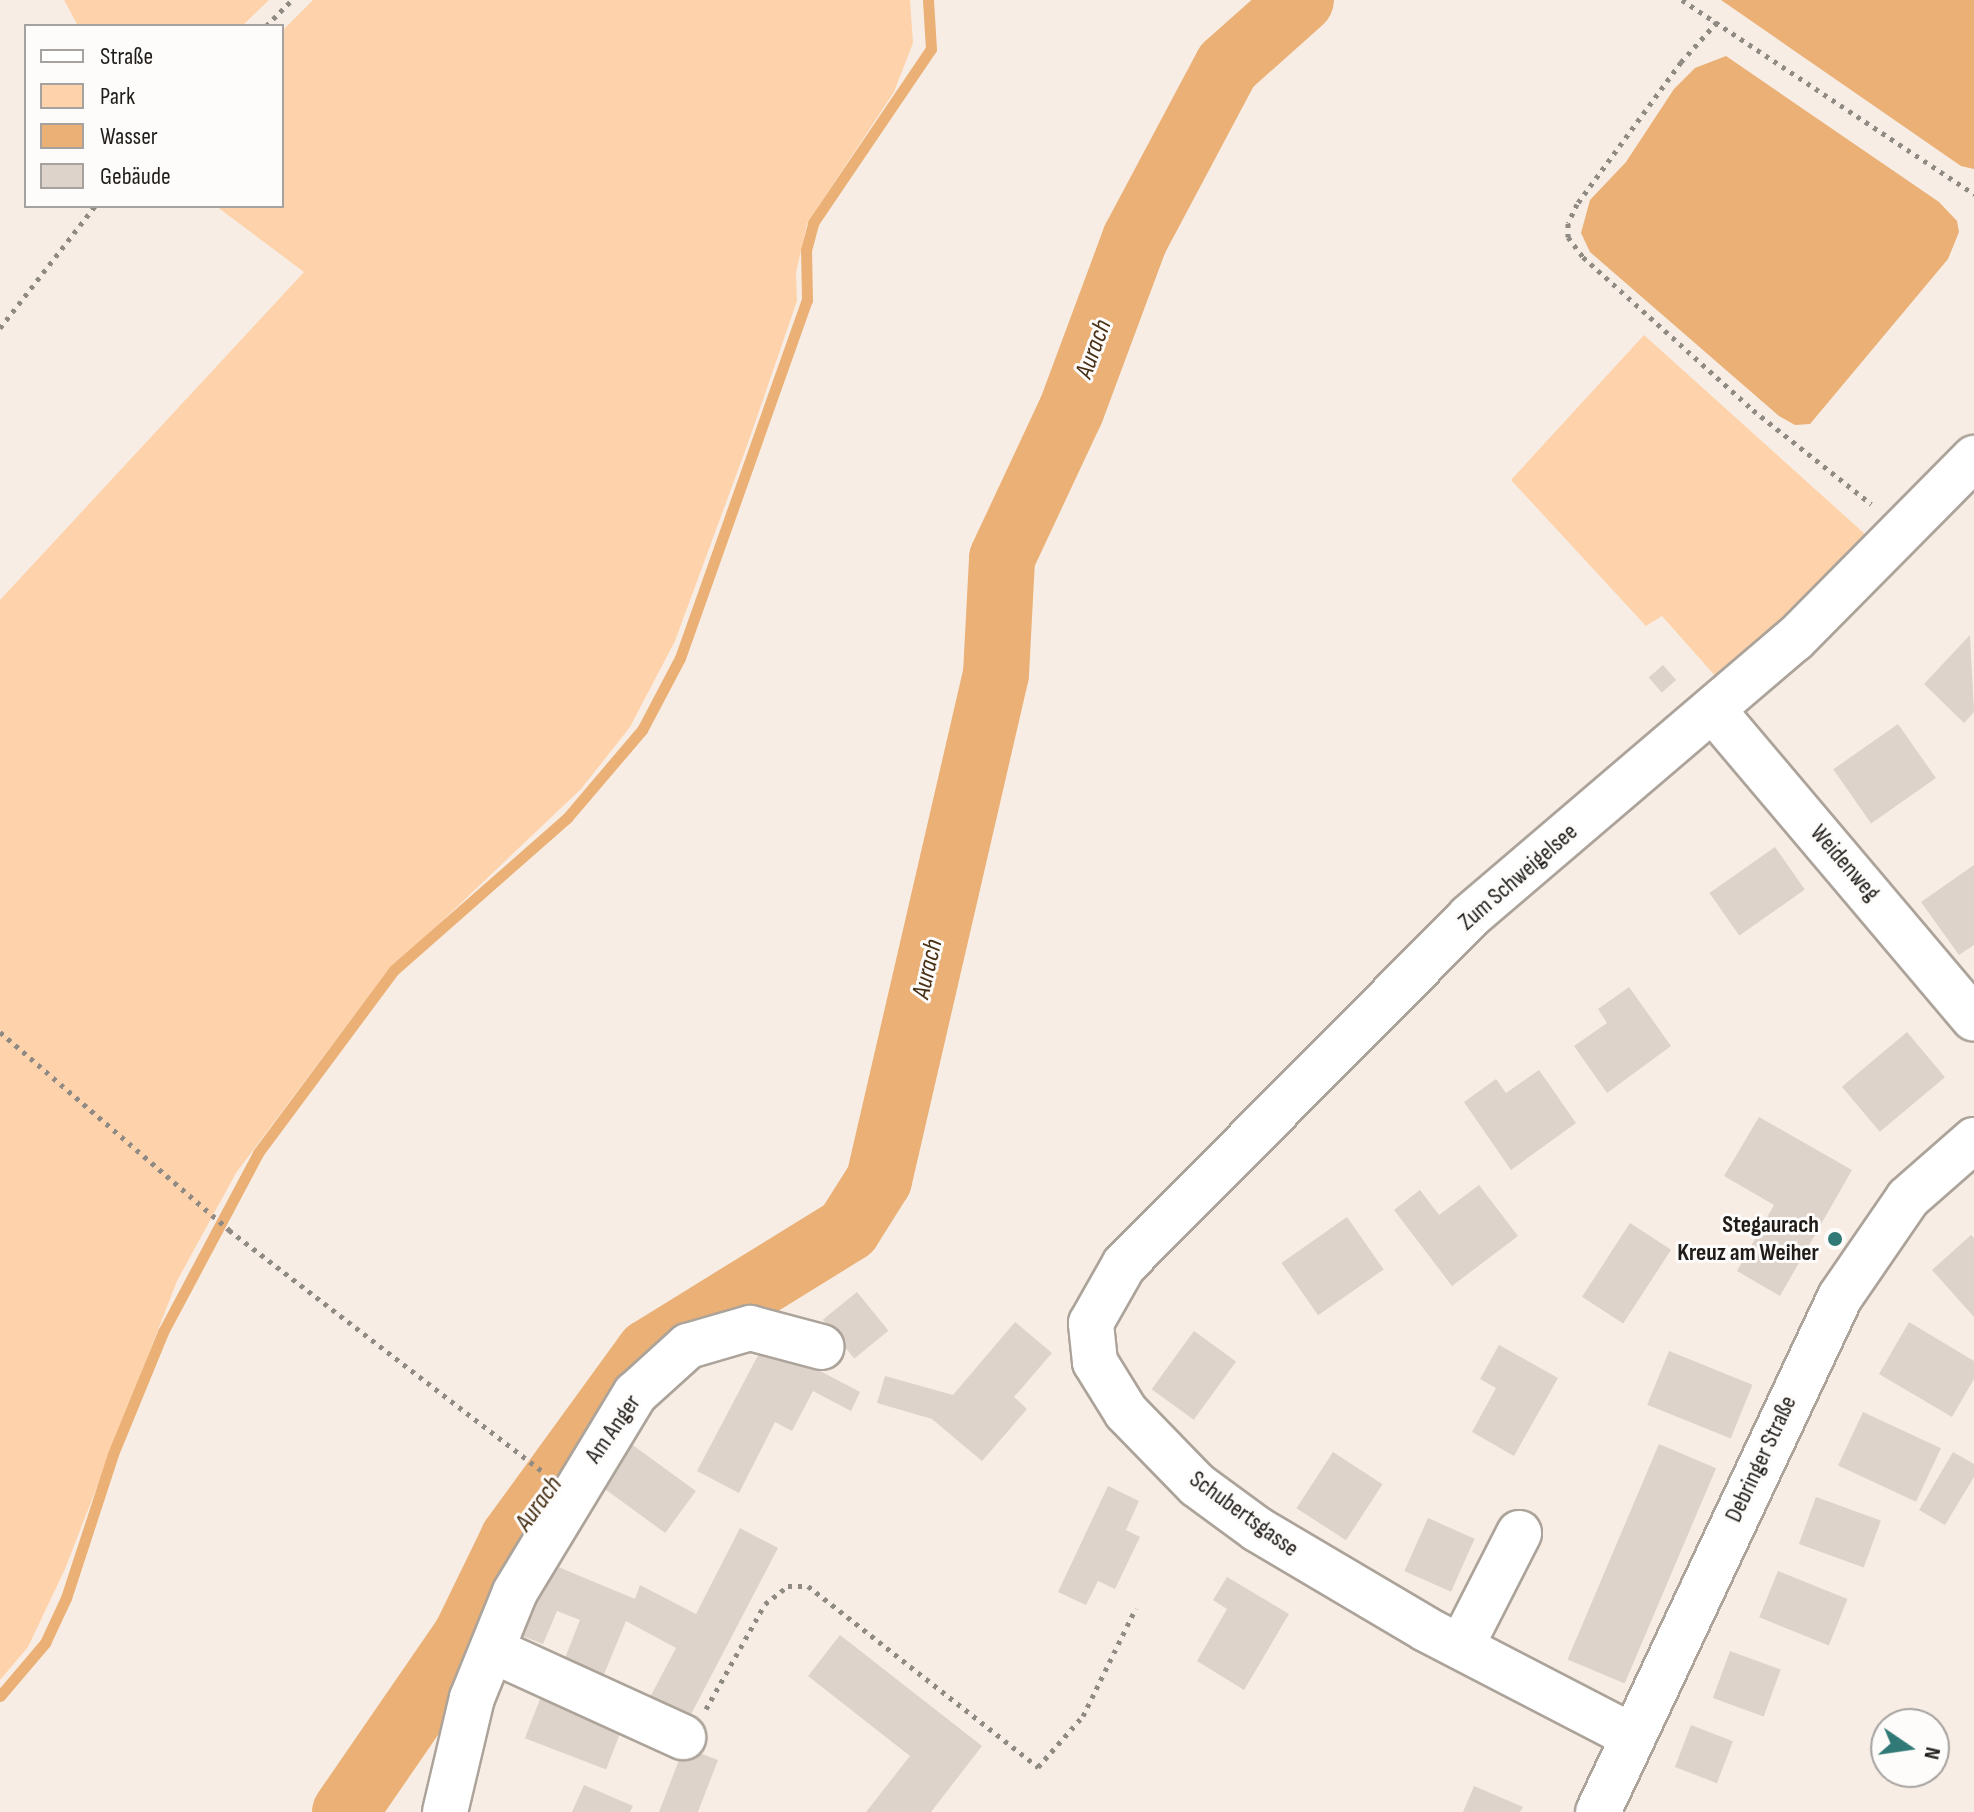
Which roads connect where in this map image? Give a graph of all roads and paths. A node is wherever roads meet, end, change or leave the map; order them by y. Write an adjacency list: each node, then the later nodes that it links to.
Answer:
1 (292, 0): 4 (path)
2 (1682, 0): 3 (path)
3 (1717, 22): 5 (path); 9 (path)
4 (268, 24)
5 (1974, 194)
6 (93, 208): 7 (path)
7 (0, 328)
8 (1974, 458): 9 (street, Zum Schweigelsee)
9 (1900, 530): 10 (street, Zum Schweigelsee)
10 (1713, 710): 11 (street, Weidenweg); 14 (street, Zum Schweigelsee)
11 (1974, 1019)
12 (0, 1032): 16 (path)
13 (1967, 1160): 21 (street, Debringer Straße)
14 (1091, 1323): 19 (street, Schubertsgasse)
15 (822, 1347): 20 (street, Am Anger)
16 (540, 1469)
17 (1519, 1533): 19 (street)
18 (1136, 1608): 22 (path)
19 (1461, 1647): 21 (street, Schubertsgasse)
20 (494, 1651): 22 (street); 23 (street, Am Anger)
21 (1632, 1736): 24 (street, Debringer Straße)
22 (683, 1737)
23 (445, 1812)
24 (1598, 1812)

